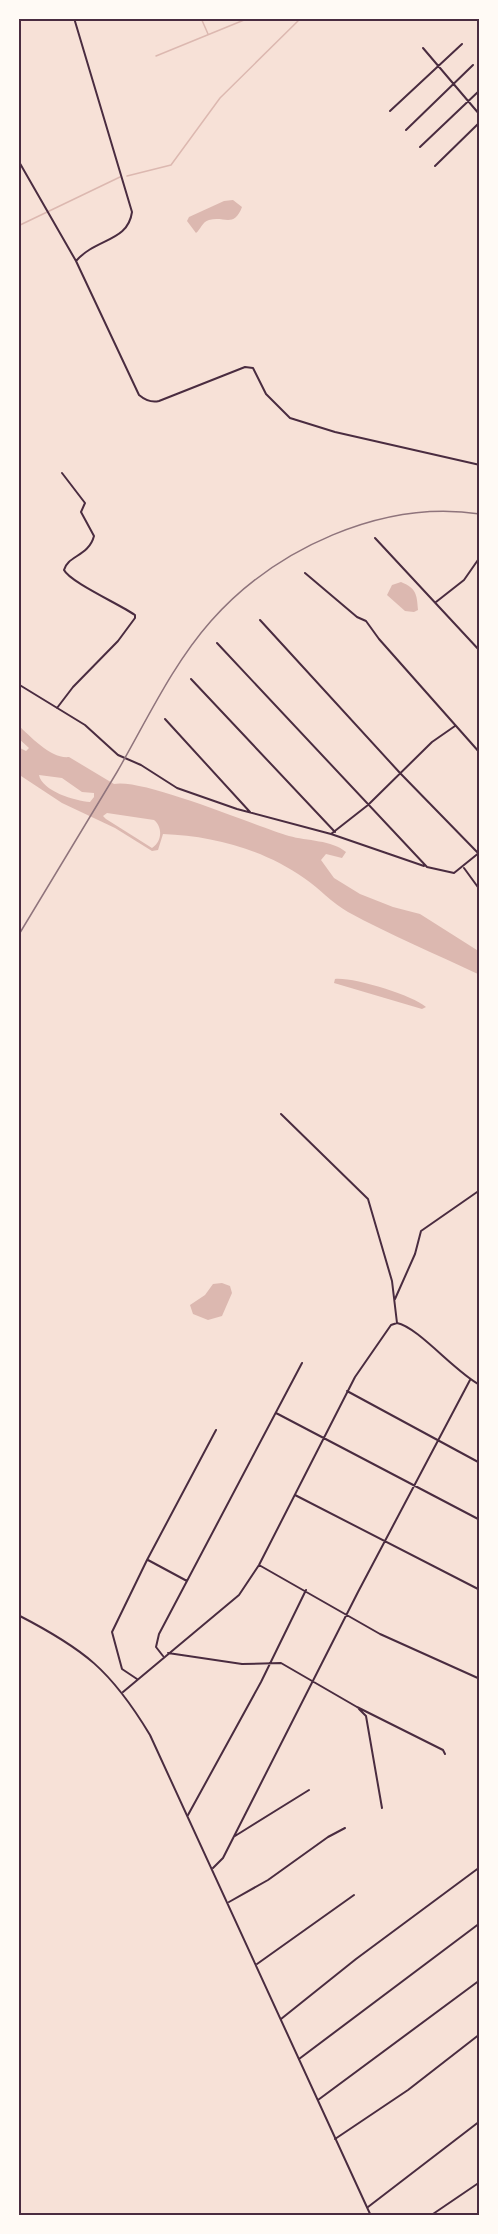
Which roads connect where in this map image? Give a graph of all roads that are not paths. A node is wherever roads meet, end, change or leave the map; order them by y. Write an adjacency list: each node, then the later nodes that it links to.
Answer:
1 (74, 18): 16 (street)
2 (462, 44): 4 (street)
3 (423, 48): 4 (street)
4 (438, 65): 6 (street); 9 (street)
5 (473, 65): 6 (street)
6 (454, 84): 8 (street); 12 (street)
7 (480, 90): 8 (street)
8 (469, 101): 10 (street); 13 (street)
9 (390, 111)
10 (480, 115)
11 (480, 122): 15 (street)
12 (406, 130)
13 (420, 147)
14 (18, 160): 16 (street)
15 (435, 166)
16 (76, 261): 17 (street)
17 (480, 465)
18 (62, 473): 28 (street)
19 (375, 538): 22 (street)
20 (480, 557): 22 (street)
21 (305, 573): 30 (street)
22 (436, 602): 25 (street)
23 (260, 620): 32 (street)
24 (217, 643): 33 (street)
25 (480, 651)
26 (191, 679): 35 (street)
27 (18, 684): 28 (street)
28 (57, 708): 34 (street)
29 (165, 719): 34 (street)
30 (455, 726): 31 (street); 32 (street)
31 (480, 753)
32 (400, 773): 33 (street); 37 (street)
33 (368, 804): 35 (street); 38 (street)
34 (251, 813): 36 (street)
35 (336, 832): 36 (street)
36 (331, 834): 38 (street)
37 (479, 853): 39 (street)
38 (427, 867): 39 (street)
39 (464, 868): 40 (street)
40 (480, 890)
41 (281, 1114): 43 (street)
42 (480, 1190): 43 (street)
43 (395, 1302): 44 (street)
44 (397, 1323): 46 (street); 48 (street)
45 (302, 1363): 49 (street)
46 (470, 1380): 47 (street); 52 (street)
47 (480, 1385)
48 (346, 1391): 51 (street); 52 (street)
49 (276, 1413): 51 (street); 60 (street)
50 (216, 1430): 58 (street)
51 (323, 1439): 54 (street); 55 (street)
52 (437, 1440): 53 (street); 54 (street)
53 (480, 1463)
54 (413, 1486): 56 (street); 57 (street)
55 (295, 1495): 57 (street); 59 (street)
56 (480, 1520)
57 (385, 1541): 62 (street); 63 (street)
58 (147, 1560): 60 (street); 68 (street)
59 (259, 1565): 61 (street); 65 (street)
60 (188, 1581): 66 (street)
61 (306, 1590): 63 (street); 67 (street)
62 (480, 1590)
63 (347, 1613): 69 (street); 70 (street)
64 (18, 1615): 71 (street)
65 (168, 1653): 66 (street); 67 (street)
66 (163, 1656): 68 (street)
67 (271, 1661): 70 (street); 76 (street)
68 (137, 1679): 71 (street)
69 (480, 1679)
70 (313, 1681): 72 (street); 78 (street)
71 (123, 1692): 76 (street)
72 (357, 1707): 73 (street); 75 (street)
73 (446, 1754)
74 (309, 1790): 78 (street)
75 (382, 1808)
76 (189, 1815): 80 (street)
77 (345, 1828): 82 (street)
78 (234, 1836): 80 (street)
79 (480, 1867): 86 (street)
80 (213, 1868): 82 (street)
81 (354, 1895): 84 (street)
82 (229, 1902): 84 (street)
83 (480, 1923): 88 (street)
84 (257, 1964): 86 (street)
85 (480, 1980): 89 (street)
86 (281, 2019): 88 (street)
87 (480, 2034): 91 (street)
88 (299, 2059): 89 (street)
89 (318, 2100): 91 (street)
90 (480, 2121): 93 (street)
91 (336, 2139): 93 (street)
92 (480, 2182): 95 (street)
93 (367, 2208): 94 (street)
94 (371, 2216)
95 (430, 2216)

